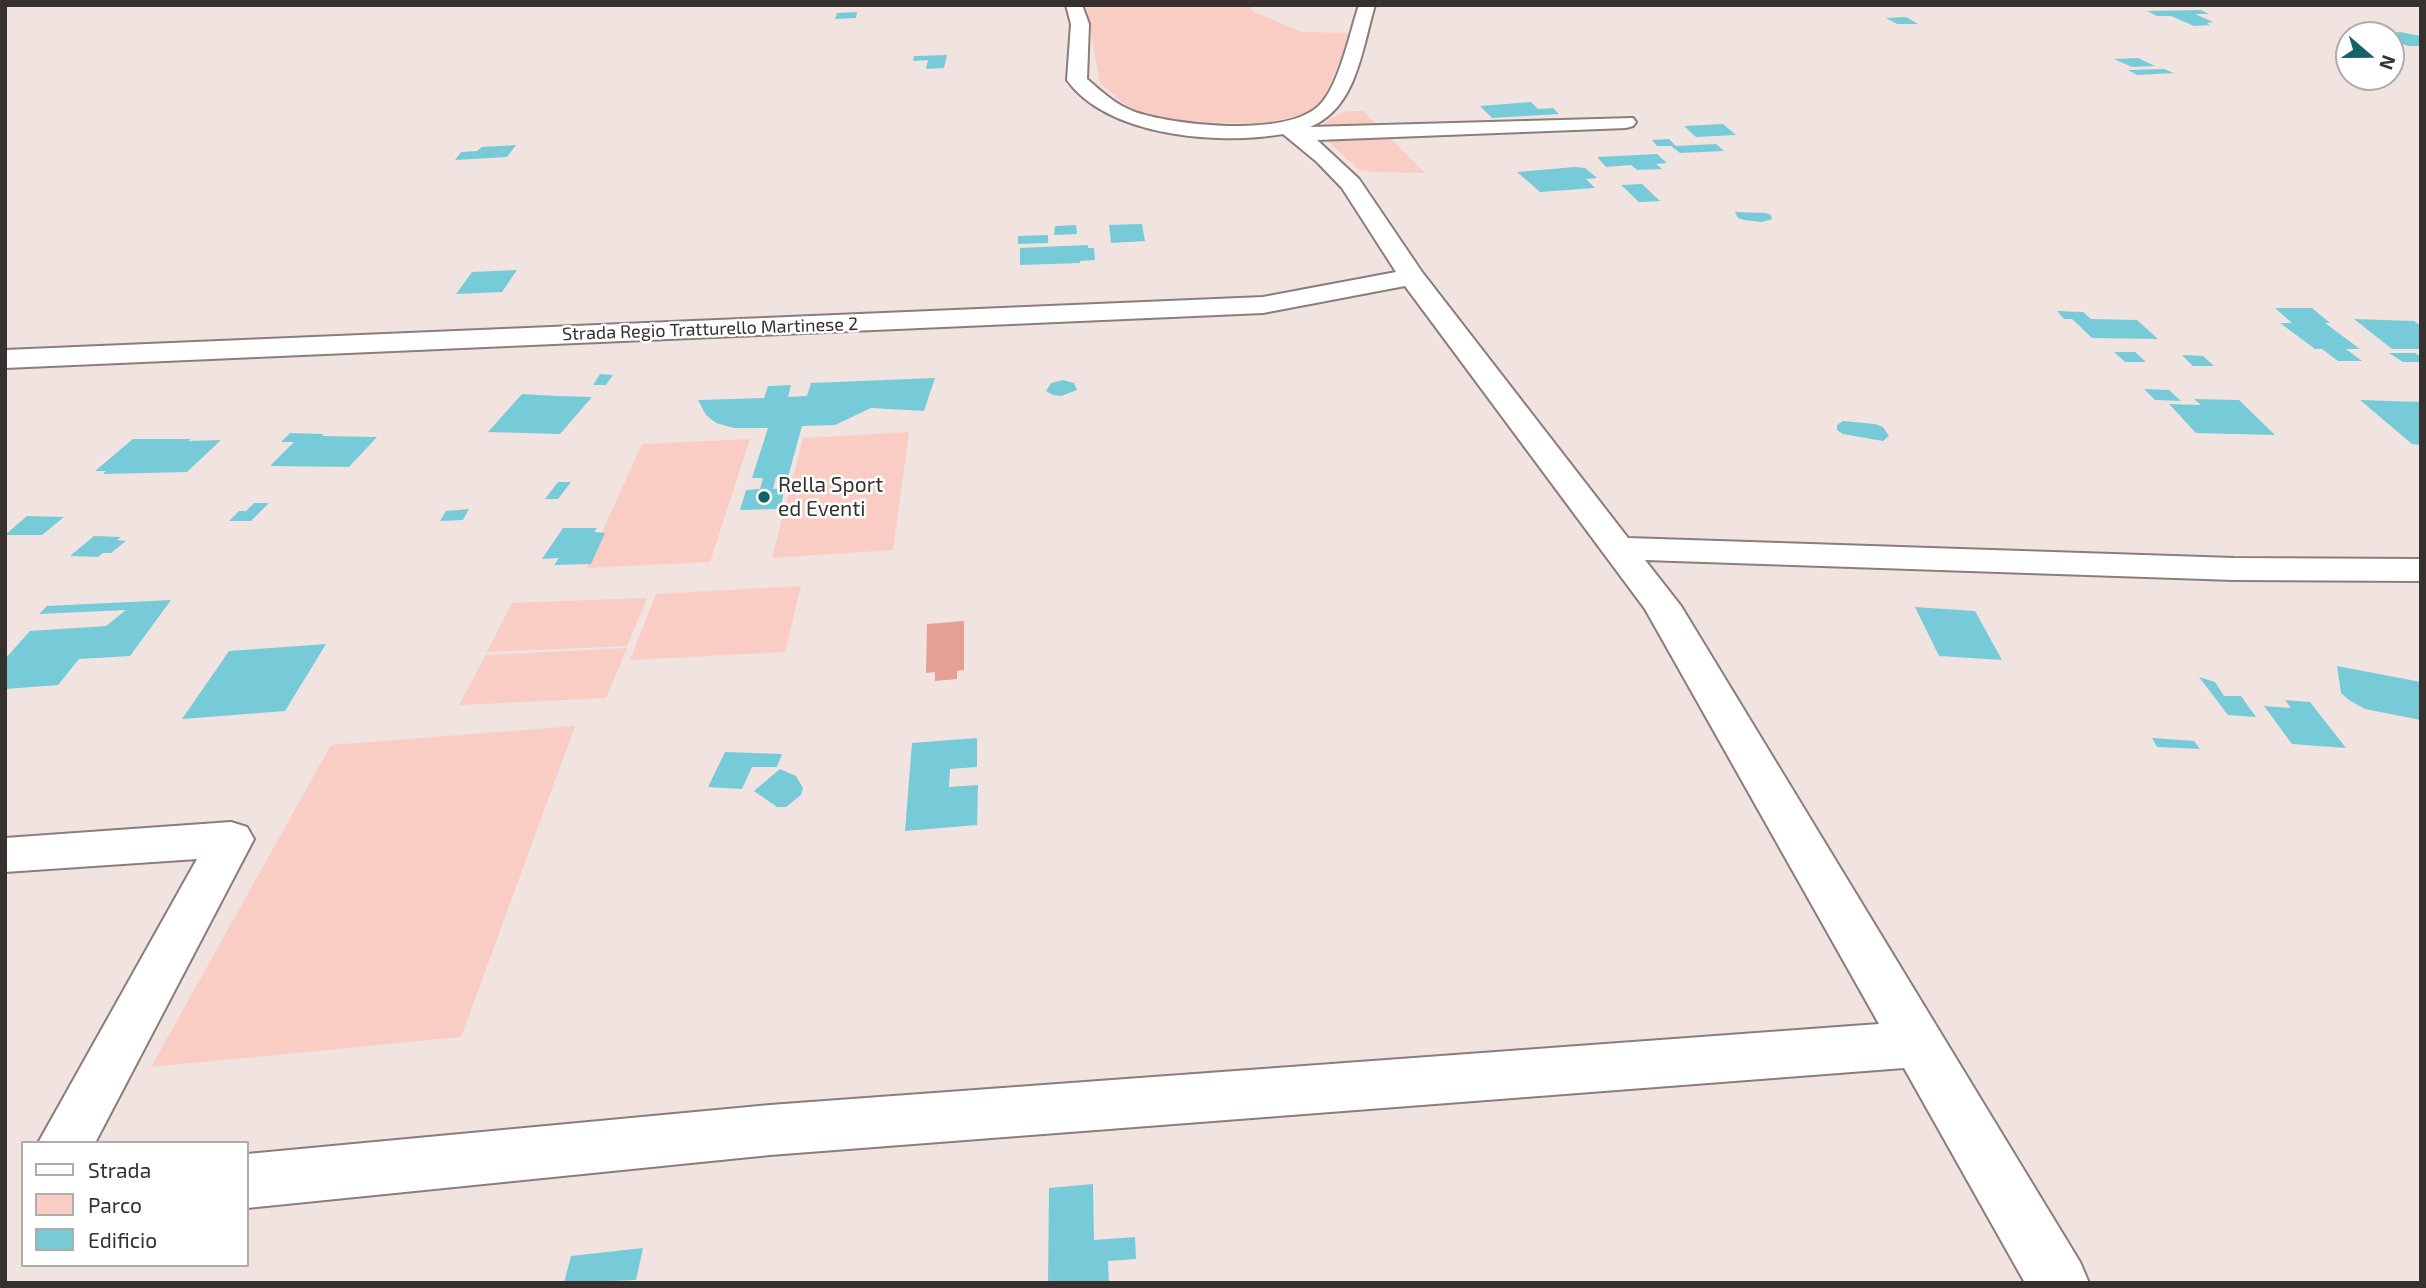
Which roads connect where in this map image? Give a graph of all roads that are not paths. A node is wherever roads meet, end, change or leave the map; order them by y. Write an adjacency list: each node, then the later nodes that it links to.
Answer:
1 (1074, 5): 5 (street)
2 (1367, 5): 5 (street)
3 (1467, 113): 5 (street)
4 (1626, 122): 5 (street)
5 (1299, 127): 6 (street)
6 (1412, 278): 7 (street, Strada Regio Tratturello Martinese 2); 8 (street)
7 (5, 359)
8 (1618, 548): 9 (street); 11 (street)
9 (2421, 570)
10 (5, 855): 12 (street)
11 (1920, 1044): 13 (street); 14 (street)
12 (67, 1141)
13 (248, 1181)
14 (2059, 1283)

